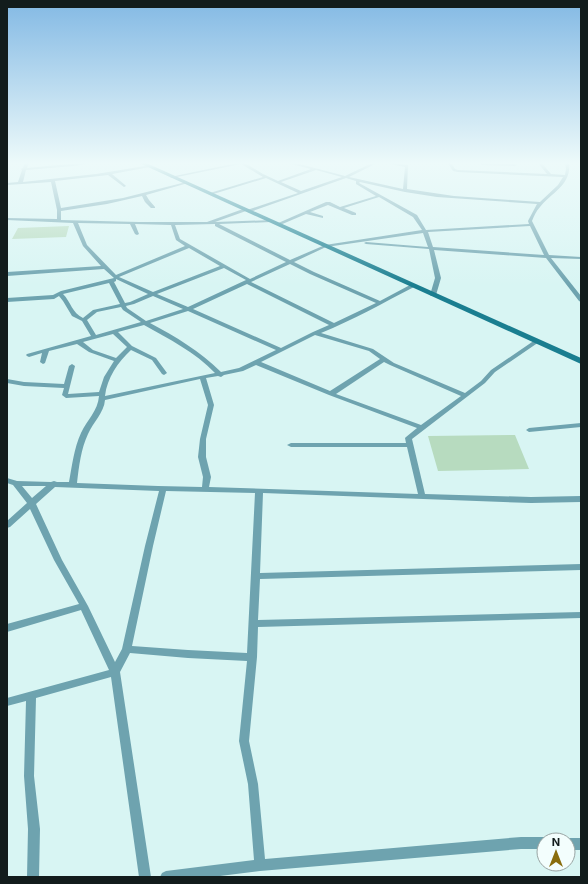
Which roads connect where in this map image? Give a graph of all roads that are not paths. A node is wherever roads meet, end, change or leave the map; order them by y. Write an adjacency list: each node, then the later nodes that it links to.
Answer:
1 (58, 203): 13 (street)
2 (105, 203): 13 (street)
3 (149, 203): 11 (street)
4 (232, 203): 14 (main road)
5 (269, 203): 14 (street)
6 (327, 203): 15 (street)
7 (329, 203): 12 (street)
8 (355, 203): 12 (street)
9 (391, 203): 27 (street)
10 (540, 203): 26 (street)
11 (153, 207)
12 (340, 208): 16 (street)
13 (59, 210): 19 (street)
14 (247, 210): 22 (main road); 24 (street)
15 (306, 212): 17 (street); 22 (street)
16 (354, 214)
17 (321, 217)
18 (7, 219): 19 (street)
19 (59, 221): 20 (street)
20 (75, 222): 21 (street); 37 (street)
21 (132, 223): 23 (street); 28 (street)
22 (275, 223): 25 (street); 31 (main road)
23 (173, 224): 24 (street); 30 (street)
24 (205, 224): 25 (street)
25 (215, 224): 35 (street)
26 (532, 225): 27 (street); 33 (street)
27 (424, 231): 29 (street); 32 (street)
28 (137, 234)
29 (356, 242): 31 (street); 32 (street)
30 (190, 246): 36 (street); 39 (street)
31 (325, 246): 35 (street); 41 (main road)
32 (432, 248): 33 (street); 44 (street)
33 (548, 256): 34 (street); 46 (street)
34 (581, 258)
35 (290, 263): 40 (street); 47 (street)
36 (224, 266): 40 (street); 43 (street)
37 (104, 267): 38 (street); 39 (street)
38 (7, 274)
39 (115, 279): 42 (street); 43 (street); 48 (street)
40 (248, 281): 49 (street); 52 (street)
41 (412, 286): 44 (main road); 47 (street)
42 (59, 294): 45 (street); 50 (street)
43 (152, 294): 48 (street); 49 (street)
44 (433, 295): 57 (main road)
45 (7, 300)
46 (581, 300)
47 (381, 303): 52 (street)
48 (123, 305): 50 (street); 51 (street)
49 (189, 309): 51 (street); 59 (street)
50 (84, 320): 55 (street)
51 (145, 323): 53 (street); 69 (street)
52 (333, 325): 54 (street)
53 (114, 332): 55 (street); 58 (street)
54 (315, 332): 59 (street); 62 (street)
55 (94, 337): 56 (street)
56 (79, 342): 60 (street); 63 (street)
57 (537, 342): 64 (main road); 74 (street)
58 (130, 347): 63 (street); 68 (street)
59 (281, 350): 66 (street)
60 (46, 351): 61 (street); 65 (street)
61 (29, 355)
62 (384, 359): 73 (street); 74 (street)
63 (117, 360): 75 (street)
64 (581, 361)
65 (42, 362)
66 (257, 362): 69 (street); 73 (street)
67 (72, 366): 72 (street)
68 (164, 373)
69 (221, 375): 70 (street)
70 (203, 377): 75 (street); 84 (street)
71 (7, 381): 72 (street)
72 (67, 386): 75 (street)
73 (330, 394): 77 (street)
74 (465, 395): 77 (street)
75 (102, 397): 83 (street)
76 (581, 426): 78 (street)
77 (421, 427): 80 (street)
78 (529, 430)
79 (291, 445): 80 (street)
80 (409, 445): 87 (street)
81 (12, 482): 82 (street); 89 (street)
82 (54, 483): 83 (street); 89 (street)
83 (73, 484): 85 (street)
84 (205, 489): 85 (street); 86 (street)
85 (163, 490): 97 (street)
86 (259, 491): 87 (street); 92 (street)
87 (422, 496): 88 (street)
88 (581, 499)
89 (31, 502): 90 (street); 93 (street)
90 (7, 525)
91 (581, 567): 92 (street)
92 (256, 576): 95 (street)
93 (84, 606): 96 (street); 99 (street)
94 (581, 615): 95 (street)
95 (253, 624): 98 (street)
96 (7, 628)
97 (127, 649): 98 (street); 99 (street)
98 (252, 657): 103 (street)
99 (115, 672): 100 (street); 105 (street)
100 (31, 695): 101 (street); 104 (street)
101 (7, 702)
102 (536, 843): 103 (street)
103 (260, 866): 106 (street)
104 (33, 877)
105 (145, 877)
106 (166, 877)

